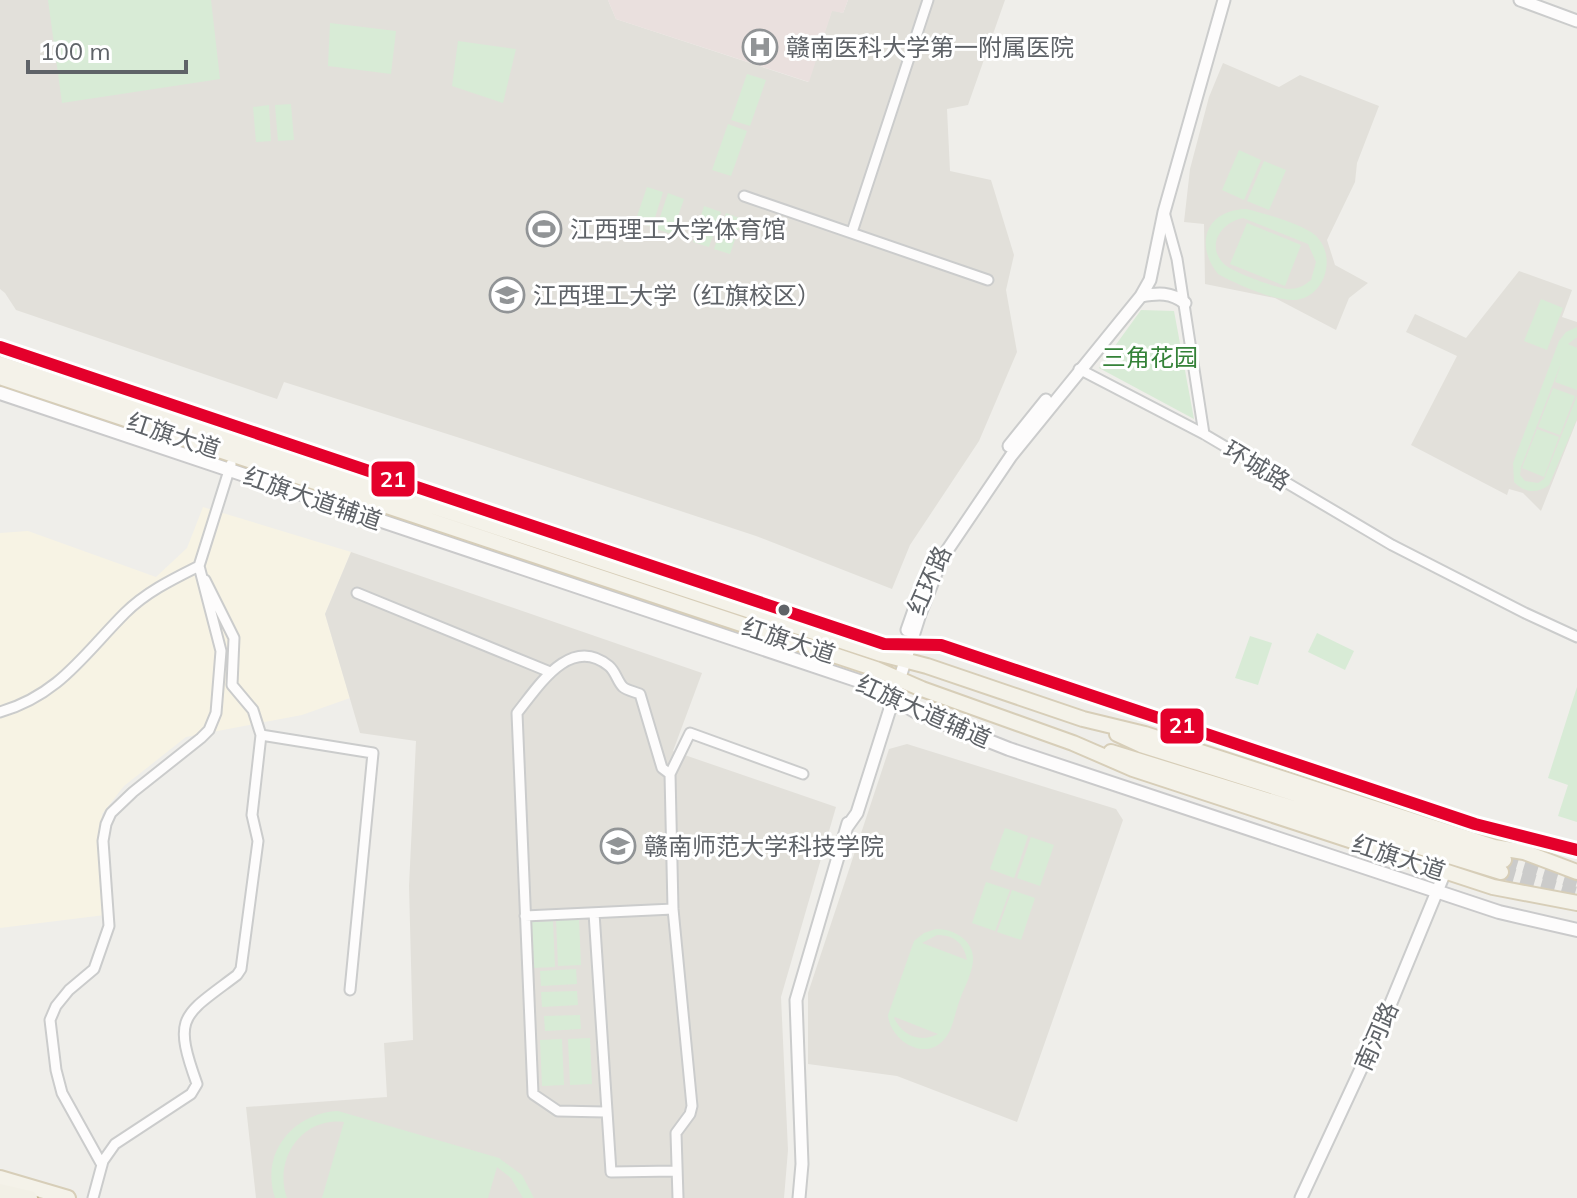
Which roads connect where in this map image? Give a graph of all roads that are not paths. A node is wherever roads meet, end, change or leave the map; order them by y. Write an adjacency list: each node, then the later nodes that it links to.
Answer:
1 (928, 0): 7 (street)
2 (1224, 0): 6 (street, 环城路)
3 (1520, 0): 4 (street)
4 (1577, 21)
5 (744, 196): 7 (street)
6 (1164, 212): 9 (street, 红环路); 10 (street, 环城路)
7 (852, 232): 8 (street)
8 (988, 280)
9 (1141, 296): 10 (street); 13 (street, 红环路)
10 (1185, 303): 16 (street, 环城路)
11 (0, 347): 21 (main road, 红旗大道辅道)
12 (0, 364): 22 (main road, 红旗大道)
13 (1079, 369): 16 (street); 21 (street, 红环路)
14 (0, 377): 17 (main road, 红旗大道)
15 (0, 393): 17 (main road, 红旗大道辅道)
16 (1204, 434): 20 (street, 环城路)
17 (232, 462): 18 (street); 24 (main road, 红旗大道); 25 (main road, 红旗大道辅道)
18 (199, 566): 26 (street); 28 (street); 43 (street)
19 (357, 593): 23 (street)
20 (1577, 637)
21 (907, 644): 22 (street, 红环路); 32 (main road, 红旗大道辅道)
22 (902, 660): 24 (street, 红环路); 27 (main road, 红旗大道)
23 (550, 672): 30 (street); 39 (street)
24 (896, 678): 25 (street, 红环路); 29 (main road, 红旗大道)
25 (890, 697): 35 (main road, 红旗大道辅道); 51 (street, 红环路)
26 (0, 712)
27 (1083, 719): 29 (main road); 34 (main road, 红旗大道)
28 (261, 735): 41 (street); 43 (street)
29 (1073, 743): 33 (main road, 红旗大道)
30 (670, 774): 31 (street); 37 (street)
31 (803, 774)
32 (1577, 850)
33 (1445, 872): 35 (street, 南河路); 36 (main road, 红旗大道)
34 (1577, 872)
35 (1438, 892): 40 (main road, 红旗大道辅道); 52 (street, 南河路)
36 (1577, 903)
37 (673, 909): 38 (street); 44 (street)
38 (594, 913): 39 (street); 42 (street)
39 (525, 916): 42 (street)
40 (1577, 930)
41 (350, 990)
42 (605, 1112): 44 (street)
43 (102, 1165): 49 (street)
44 (675, 1171): 50 (street)
45 (0, 1178): 48 (main road)
46 (0, 1191): 47 (highway)
47 (30, 1198)
48 (68, 1198)
49 (93, 1198)
50 (678, 1198)
51 (799, 1198)
52 (1301, 1198)

